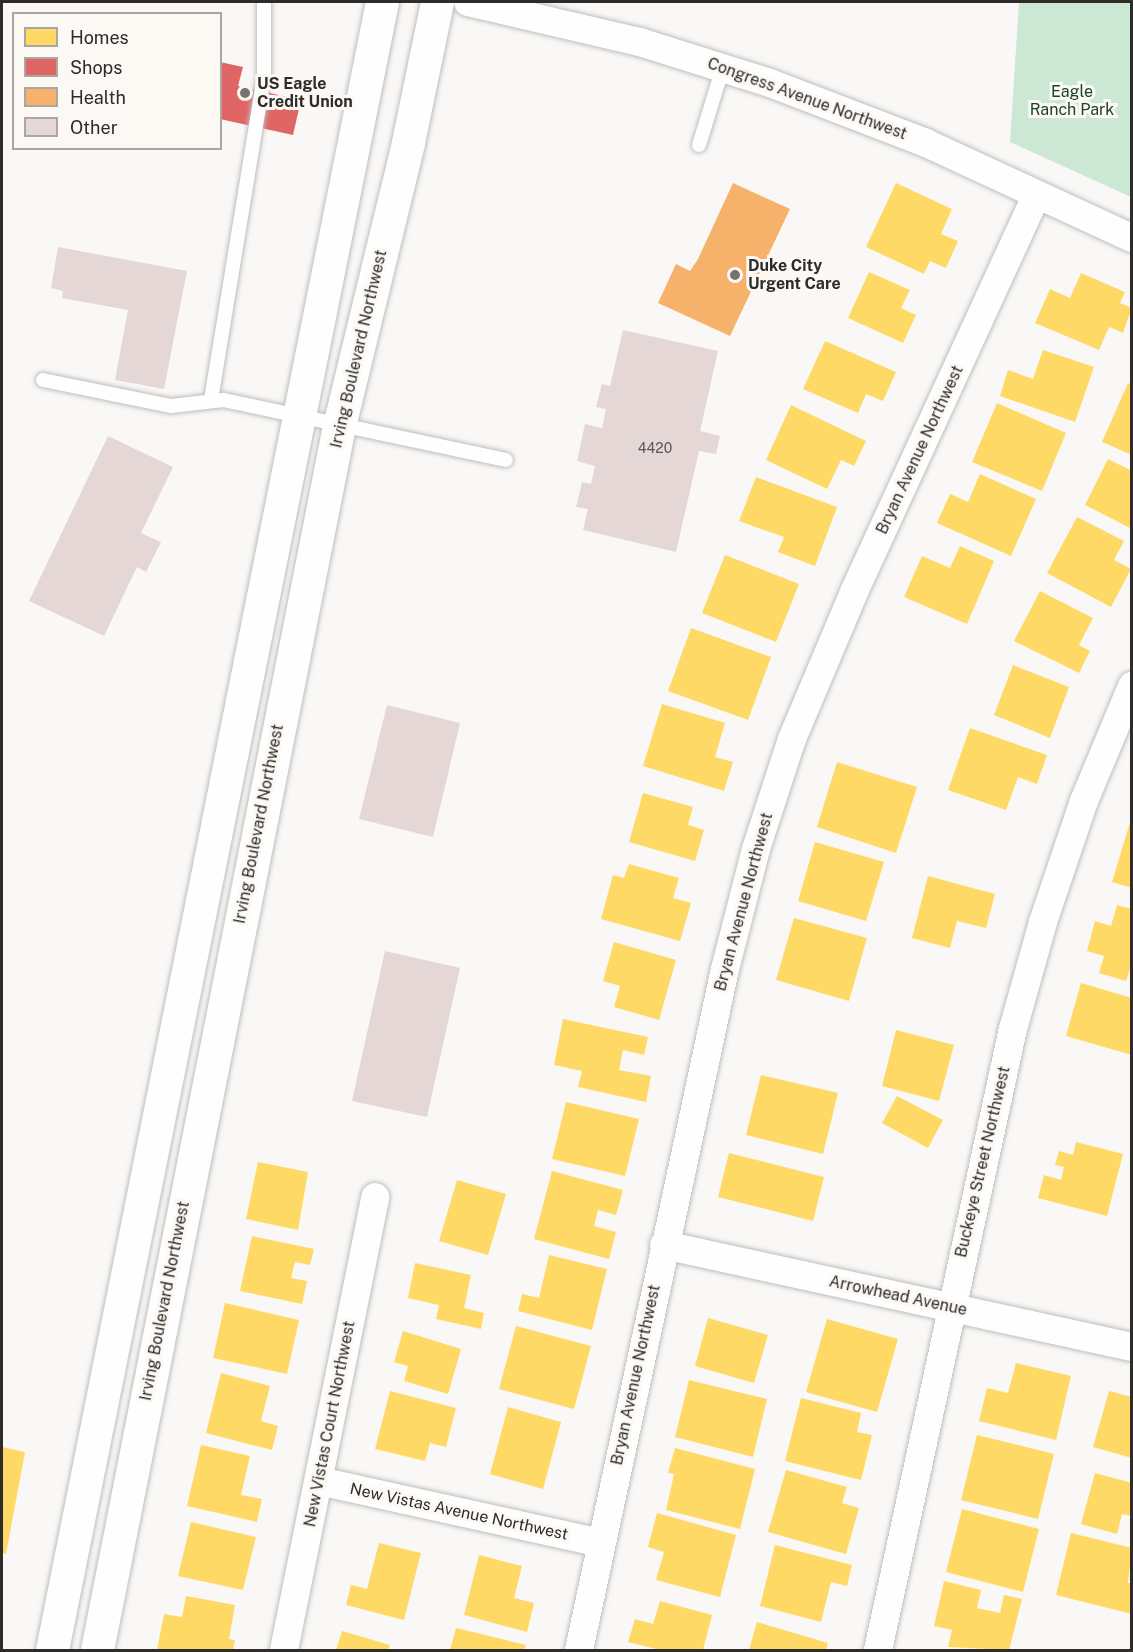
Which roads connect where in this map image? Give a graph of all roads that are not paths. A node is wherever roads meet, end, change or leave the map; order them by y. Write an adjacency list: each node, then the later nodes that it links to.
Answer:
1 (264, 2): 10 (lane)
2 (382, 2): 11 (street)
3 (437, 2): 12 (street, Irving Boulevard Northwest)
4 (468, 2): 5 (street, Congress Avenue Northwest)
5 (723, 67): 6 (lane); 7 (street, Congress Avenue Northwest)
6 (699, 145)
7 (1037, 195): 8 (street, Congress Avenue Northwest); 16 (street, Bryan Avenue Northwest)
8 (1131, 238)
9 (43, 380): 10 (lane)
10 (211, 400): 11 (lane)
11 (299, 414): 12 (lane); 21 (street)
12 (339, 426): 13 (lane); 22 (street, Irving Boulevard Northwest)
13 (506, 460)
14 (1131, 686): 17 (street, Buckeye Street Northwest)
15 (375, 1197): 19 (street, New Vistas Court Northwest)
16 (664, 1245): 17 (street, Arrowhead Avenue); 20 (street, Bryan Avenue Northwest)
17 (951, 1307): 18 (street, Arrowhead Avenue); 25 (street, Buckeye Street Northwest)
18 (1131, 1347)
19 (319, 1481): 20 (street, New Vistas Avenue Northwest); 23 (street, New Vistas Court Northwest)
20 (600, 1543): 24 (street, Bryan Avenue Northwest)
21 (52, 1650)
22 (97, 1650)
23 (284, 1650)
24 (579, 1650)
25 (878, 1650)

